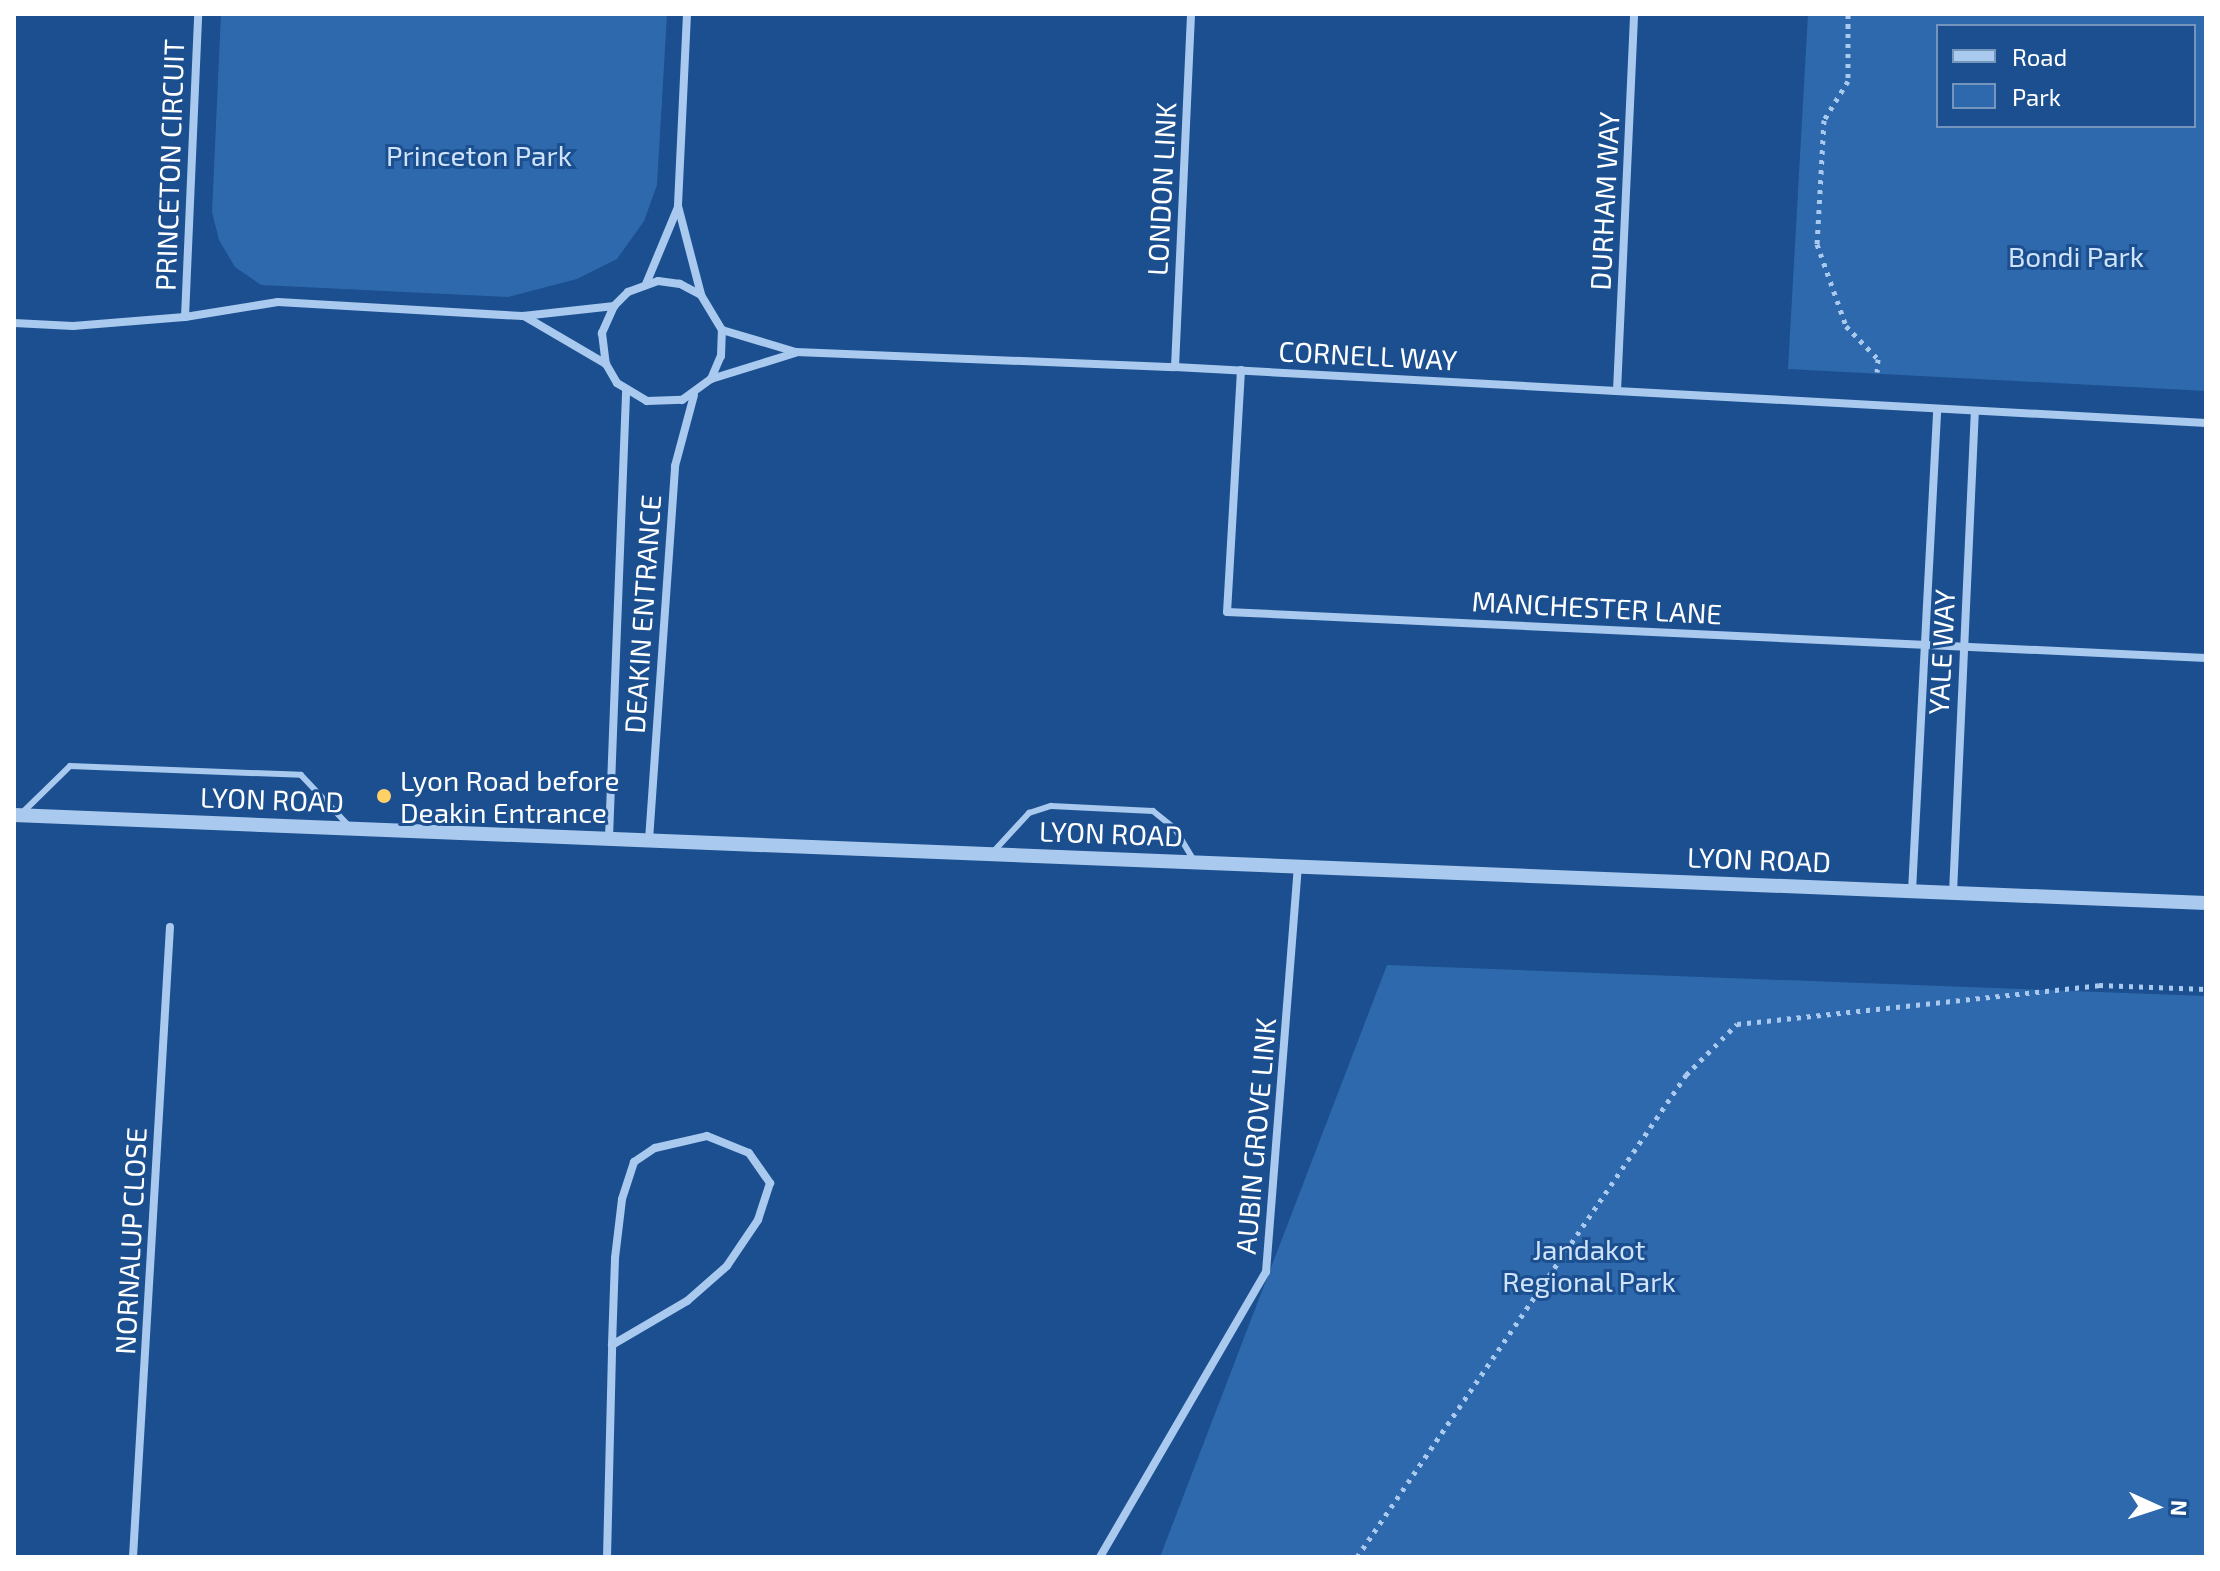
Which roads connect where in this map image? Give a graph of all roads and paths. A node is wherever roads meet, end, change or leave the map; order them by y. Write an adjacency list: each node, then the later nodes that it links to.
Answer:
1 (198, 14): 11 (street, PRINCETON CIRCUIT)
2 (687, 14): 6 (street)
3 (1191, 14): 16 (street, LONDON LINK)
4 (1634, 14): 21 (street, DURHAM WAY)
5 (1848, 14): 18 (path)
6 (678, 206): 7 (street); 8 (street)
7 (646, 284): 8 (street); 9 (street)
8 (701, 295): 13 (street)
9 (614, 306): 10 (street, PRINCETON CIRCUIT); 15 (street)
10 (523, 316): 11 (street, PRINCETON CIRCUIT); 15 (street, PRINCETON CIRCUIT)
11 (185, 317): 12 (street, PRINCETON CIRCUIT)
12 (14, 323)
13 (722, 330): 14 (street, CORNELL WAY); 19 (street)
14 (796, 352): 16 (street, CORNELL WAY); 19 (street, CORNELL WAY)
15 (606, 364): 20 (street)
16 (1175, 367): 17 (street, CORNELL WAY)
17 (1241, 370): 21 (street, CORNELL WAY); 26 (street, MANCHESTER LANE)
18 (1877, 372)
19 (711, 379): 22 (street)
20 (626, 391): 22 (street); 31 (street, DEAKIN ENTRANCE)
21 (1617, 391): 23 (street, CORNELL WAY)
22 (694, 395): 32 (street, DEAKIN ENTRANCE)
23 (1937, 412): 24 (street, CORNELL WAY); 26 (street, YALE WAY)
24 (1975, 413): 25 (street, CORNELL WAY); 27 (street, YALE WAY)
25 (2206, 423)
26 (1926, 644): 27 (street, MANCHESTER LANE); 36 (street, YALE WAY)
27 (1964, 646): 28 (street, MANCHESTER LANE); 37 (street, YALE WAY)
28 (2206, 658)
29 (17, 815): 30 (street, LYON ROAD); 30 (lane)
30 (351, 828): 31 (street, LYON ROAD)
31 (609, 837): 32 (street, LYON ROAD)
32 (649, 840): 33 (street, LYON ROAD)
33 (991, 854): 34 (street, LYON ROAD); 34 (lane)
34 (1195, 862): 35 (street, LYON ROAD)
35 (1298, 867): 36 (street, LYON ROAD); 44 (street, AUBIN GROVE LINK)
36 (1912, 891): 37 (street, LYON ROAD)
37 (1953, 893): 38 (street, LYON ROAD)
38 (2206, 903)
39 (170, 927): 42 (street, NORNALUP CLOSE)
40 (2206, 989): 45 (path)
41 (612, 1345): 41 (street); 43 (street)
42 (133, 1557)
43 (607, 1557)
44 (1100, 1557)
45 (1357, 1557)

